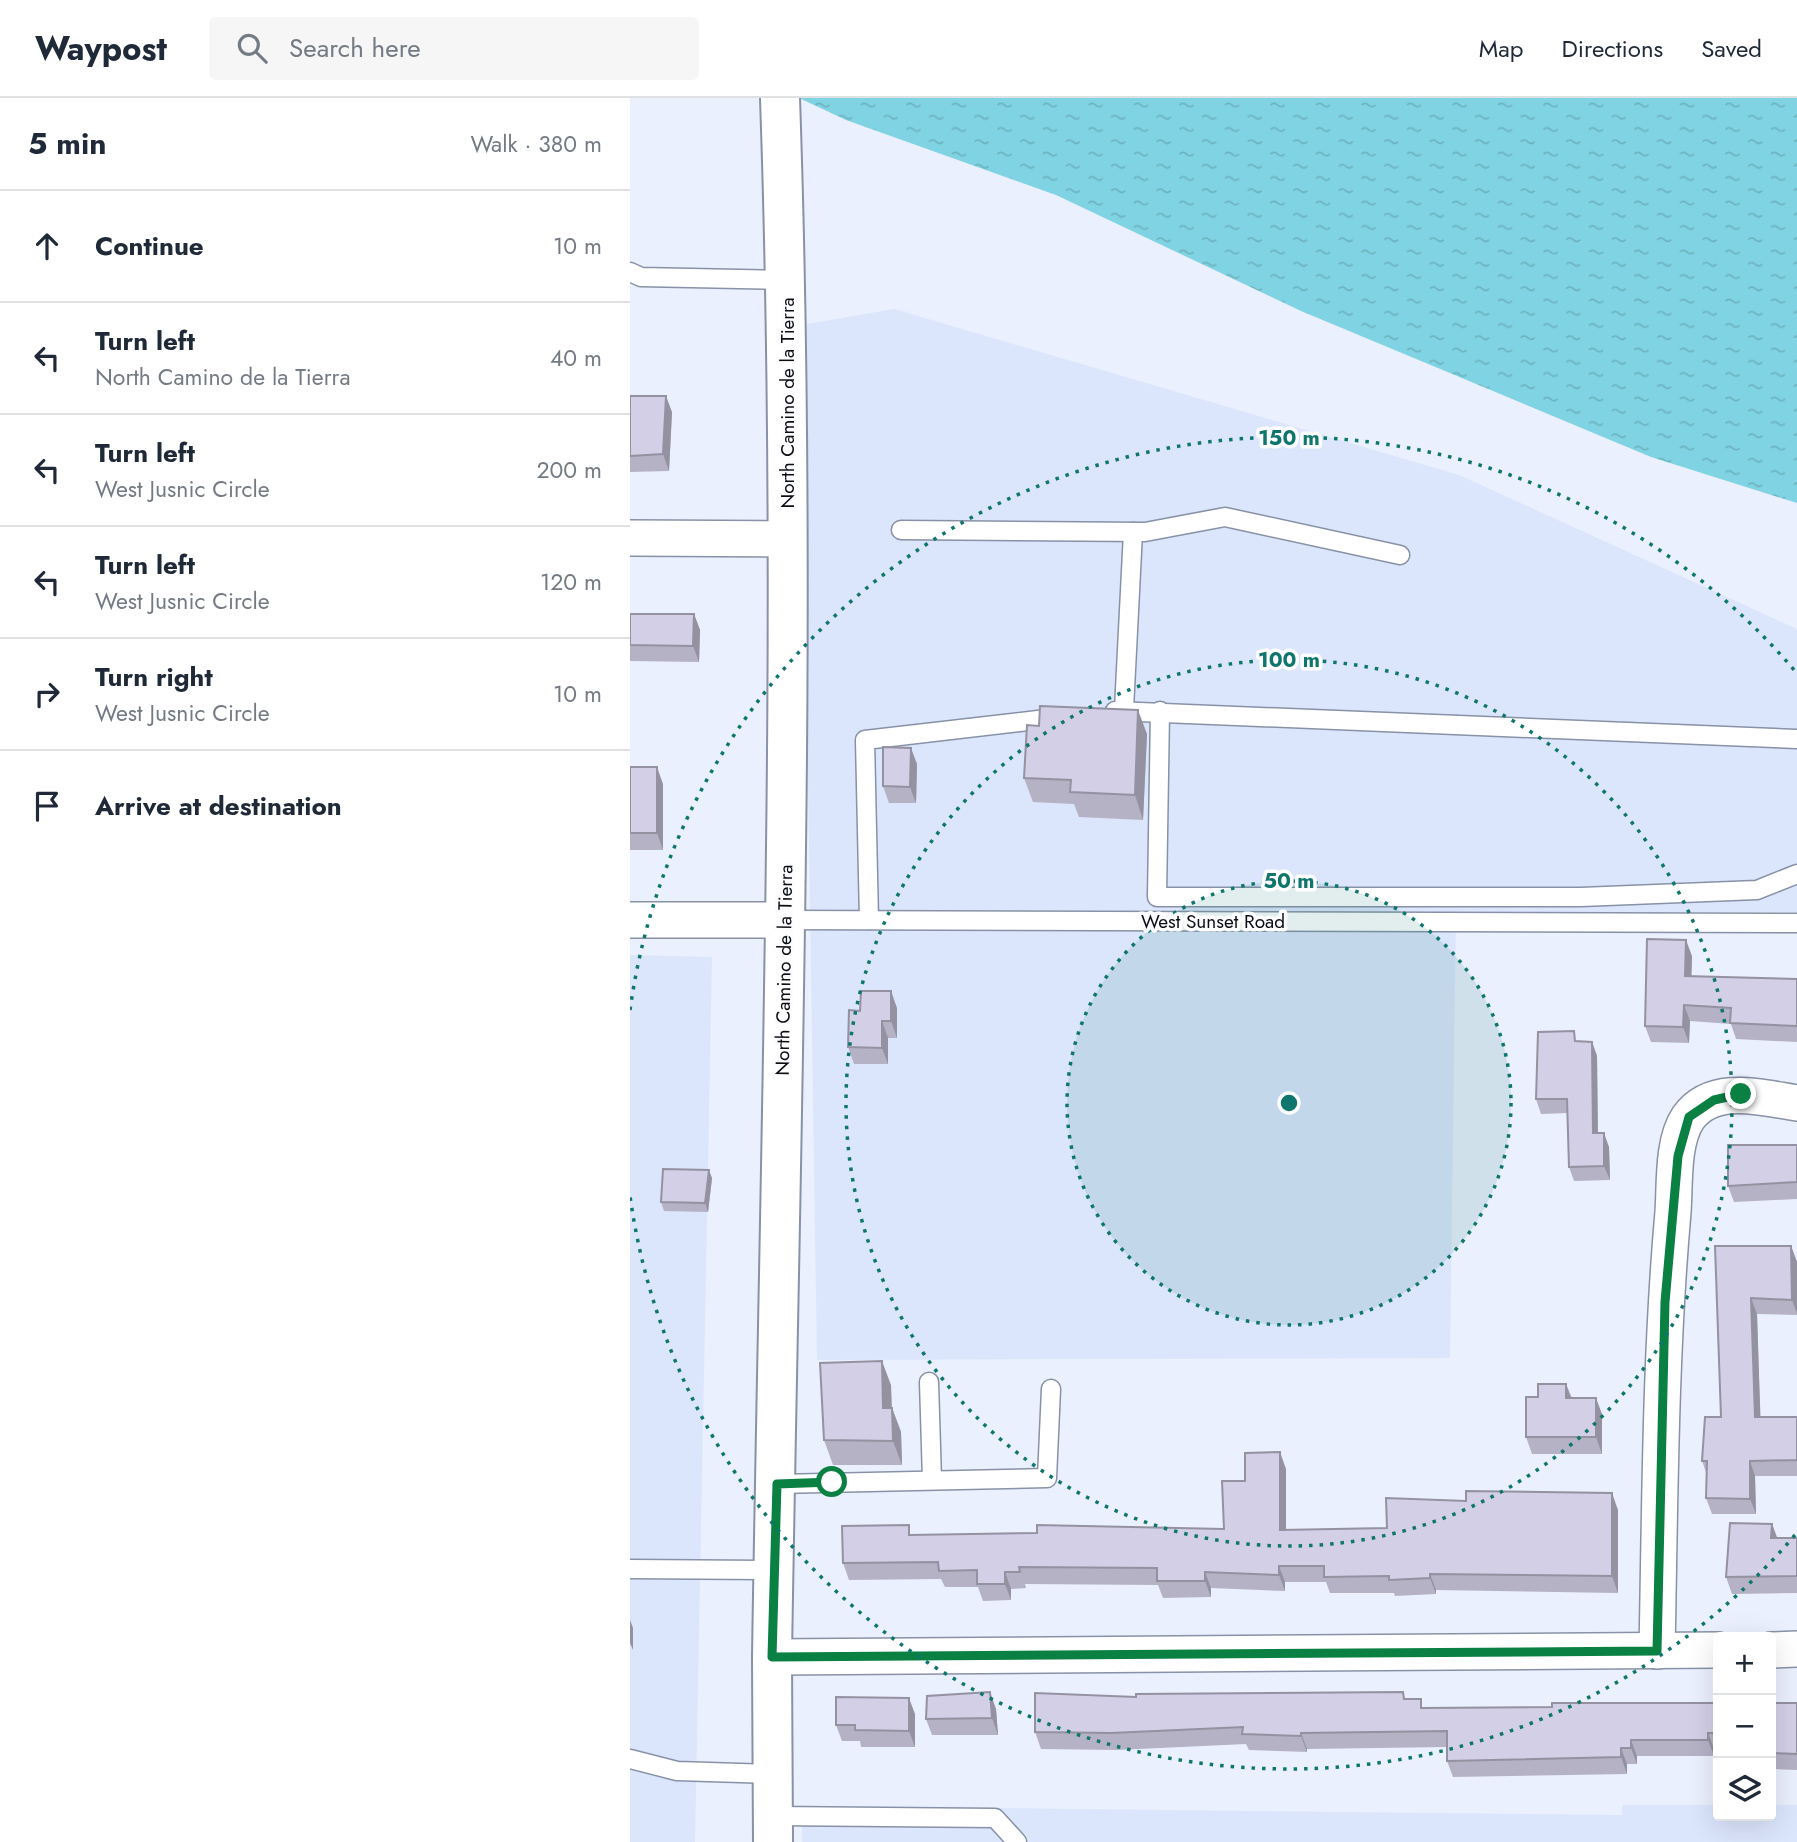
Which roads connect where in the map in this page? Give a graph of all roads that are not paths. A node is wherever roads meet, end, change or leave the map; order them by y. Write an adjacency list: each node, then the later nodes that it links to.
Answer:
1 (780, 98): 3 (street, North Camino de la Tierra)
2 (630, 272): 3 (lane)
3 (786, 280): 7 (street, North Camino de la Tierra)
4 (901, 530): 5 (lane)
5 (1133, 533): 8 (lane); 9 (lane)
6 (630, 538): 7 (street)
7 (788, 539): 14 (street, North Camino de la Tierra)
8 (1401, 555)
9 (1124, 709): 10 (lane); 15 (lane)
10 (1160, 711): 11 (lane); 12 (lane)
11 (1797, 739)
12 (1797, 874)
13 (630, 920): 14 (street, West Sunset Road)
14 (785, 920): 15 (lane, West Sunset Road); 21 (street, North Camino de la Tierra)
15 (869, 920): 16 (lane, West Sunset Road)
16 (1797, 923)
17 (1797, 1103): 27 (street)
18 (929, 1382): 20 (lane)
19 (1051, 1389): 20 (lane)
20 (932, 1480): 21 (lane)
21 (777, 1484): 23 (street, North Camino de la Tierra)
22 (630, 1569): 23 (lane)
23 (773, 1570): 28 (street, North Camino de la Tierra)
24 (1797, 1649): 26 (street)
25 (1713, 1650): 27 (street)
26 (1776, 1650)
27 (1657, 1651): 28 (street)
28 (772, 1657): 30 (street, North Camino de la Tierra)
29 (630, 1759): 30 (lane)
30 (775, 1774): 31 (street, North Camino de la Tierra)
31 (774, 1829): 32 (lane)
32 (1017, 1842)

